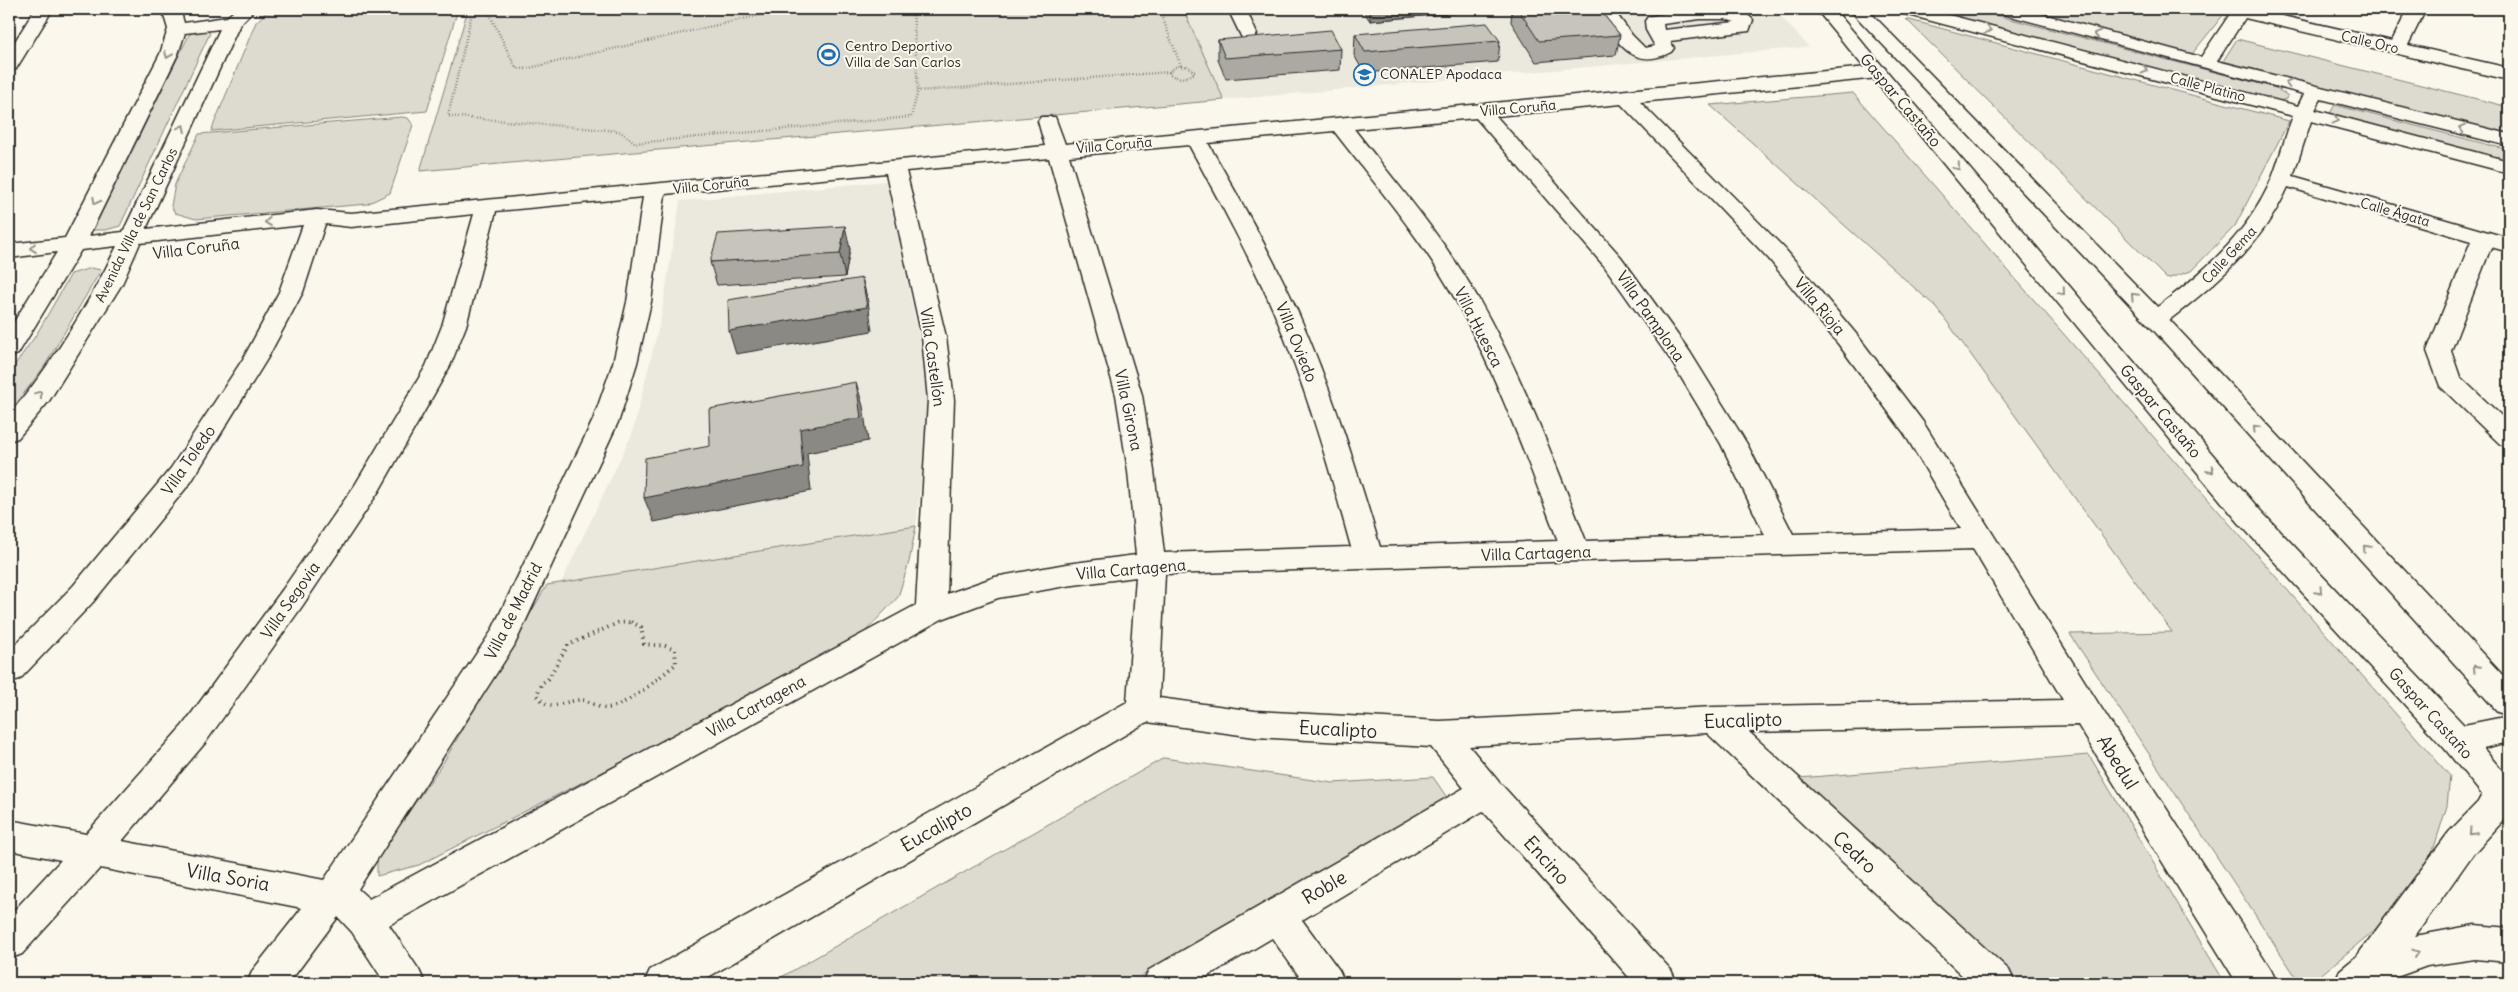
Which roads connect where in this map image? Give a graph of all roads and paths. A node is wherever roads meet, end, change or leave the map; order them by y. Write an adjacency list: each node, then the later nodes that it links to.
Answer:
1 (44, 9): 22 (street)
2 (171, 9): 17 (street)
3 (473, 9): 28 (path)
4 (487, 9): 5 (path)
5 (787, 9)
6 (913, 9): 28 (path)
7 (1159, 9): 23 (path)
8 (1238, 9): 18 (street)
9 (1604, 9): 19 (street)
10 (1825, 9): 25 (street, Gaspar Castaño)
11 (1858, 9): 51 (street, Gaspar Castaño, one-way to 11)
12 (1907, 9): 31 (street, Calle Platino, one-way to 31)
13 (2005, 9): 21 (street, Calle Platino, one-way to 13)
14 (2417, 9): 20 (street)
15 (2238, 10): 20 (street, Calle Oro); 21 (street)
16 (239, 15): 17 (street); 43 (street, Avenida Villa de San Carlos, one-way to 16)
17 (177, 29): 45 (street, one-way to 45)
18 (1248, 34)
19 (1660, 37)
20 (2397, 48): 26 (street, Calle Oro)
21 (2206, 64): 27 (street, Calle Platino, one-way to 21)
22 (9, 65)
23 (1181, 66): 24 (path); 24 (path)
24 (1169, 72): 28 (path)
25 (1878, 72): 29 (street, Villa Coruña); 69 (street, Gaspar Castaño, one-way to 69)
26 (2509, 74)
27 (2317, 90): 31 (street, Calle Gema); 35 (street, Calle Platino, one-way to 27)
28 (918, 91)
29 (1626, 98): 30 (street, Villa Coruña); 55 (street, Villa Rioja)
30 (1481, 111): 33 (street, Villa Coruña); 56 (street, Villa Pamplona)
31 (2303, 112): 38 (street, Calle Platino, one-way to 38); 39 (street, Calle Gema)
32 (1048, 121): 36 (street, Villa Girona)
33 (1340, 125): 34 (street, Villa Coruña); 57 (street, Villa Huesca)
34 (1195, 138): 36 (street, Villa Coruña); 58 (street, Villa Oviedo)
35 (2509, 140)
36 (1056, 151): 37 (street, Villa Coruña); 59 (street, Villa Girona)
37 (896, 166): 40 (street, Villa Coruña); 60 (street, Villa Castellón)
38 (2509, 167)
39 (2282, 179): 44 (street, Calle Ágata); 51 (street, Calle Gema)
40 (655, 190): 41 (street, Villa Coruña); 74 (street, Villa de Madrid)
41 (487, 206): 42 (street, Villa Coruña); 73 (street, Villa Segovia)
42 (314, 225): 43 (street, Villa Coruña, one-way to 43); 48 (street, Villa Coruña); 62 (street, Villa Toledo)
43 (133, 236): 45 (street, Villa Coruña); 48 (street, Avenida Villa de San Carlos)
44 (2483, 238): 46 (street, Calle Ágata); 54 (street)
45 (74, 243): 47 (street, Villa Coruña, one-way to 47); 49 (street)
46 (2509, 245)
47 (9, 251)
48 (124, 256): 49 (street, Villa Coruña); 53 (street, Avenida Villa de San Carlos, one-way to 48)
49 (62, 263): 50 (street, Villa Coruña); 52 (street)
50 (9, 270)
51 (2156, 319): 63 (street, Gaspar Castaño, one-way to 51)
52 (9, 349)
53 (9, 432)
54 (2509, 438)
55 (1982, 539): 56 (street, Villa Cartagena); 65 (street, Abedul)
56 (1784, 545): 57 (street, Villa Cartagena)
57 (1576, 552): 58 (street, Villa Cartagena)
58 (1369, 559): 59 (street, Villa Cartagena)
59 (1151, 564): 60 (street, Villa Cartagena); 64 (street, Villa Girona)
60 (931, 611): 76 (street, Villa Cartagena)
61 (568, 645): 61 (path)
62 (9, 670)
63 (2509, 704)
64 (1143, 709): 68 (street, Eucalipto); 82 (street, Eucalipto)
65 (2087, 712): 66 (street, Eucalipto); 87 (street, Abedul)
66 (1714, 720): 68 (street, Eucalipto); 86 (street, Cedro)
67 (2509, 729): 69 (street)
68 (1440, 734): 70 (street, Encino)
69 (2457, 740): 71 (street, Gaspar Castaño)
70 (1487, 792): 75 (street, Roble); 85 (street, Encino)
71 (2505, 798): 79 (street, one-way to 79)
72 (9, 836): 73 (street, Villa Soria)
73 (92, 852): 74 (street, Villa Soria); 77 (street, Villa Segovia)
74 (333, 896): 76 (street, Villa Soria); 80 (street, Villa de Madrid)
75 (1277, 914): 83 (street, Roble); 84 (street)
76 (365, 920): 81 (street, Villa Soria)
77 (9, 942)
78 (2509, 945): 79 (street, one-way to 78)
79 (2361, 975)
80 (266, 983)
81 (406, 983)
82 (663, 983)
83 (1162, 983)
84 (1326, 983)
85 (1658, 983)
86 (1996, 983)
87 (2258, 983)

